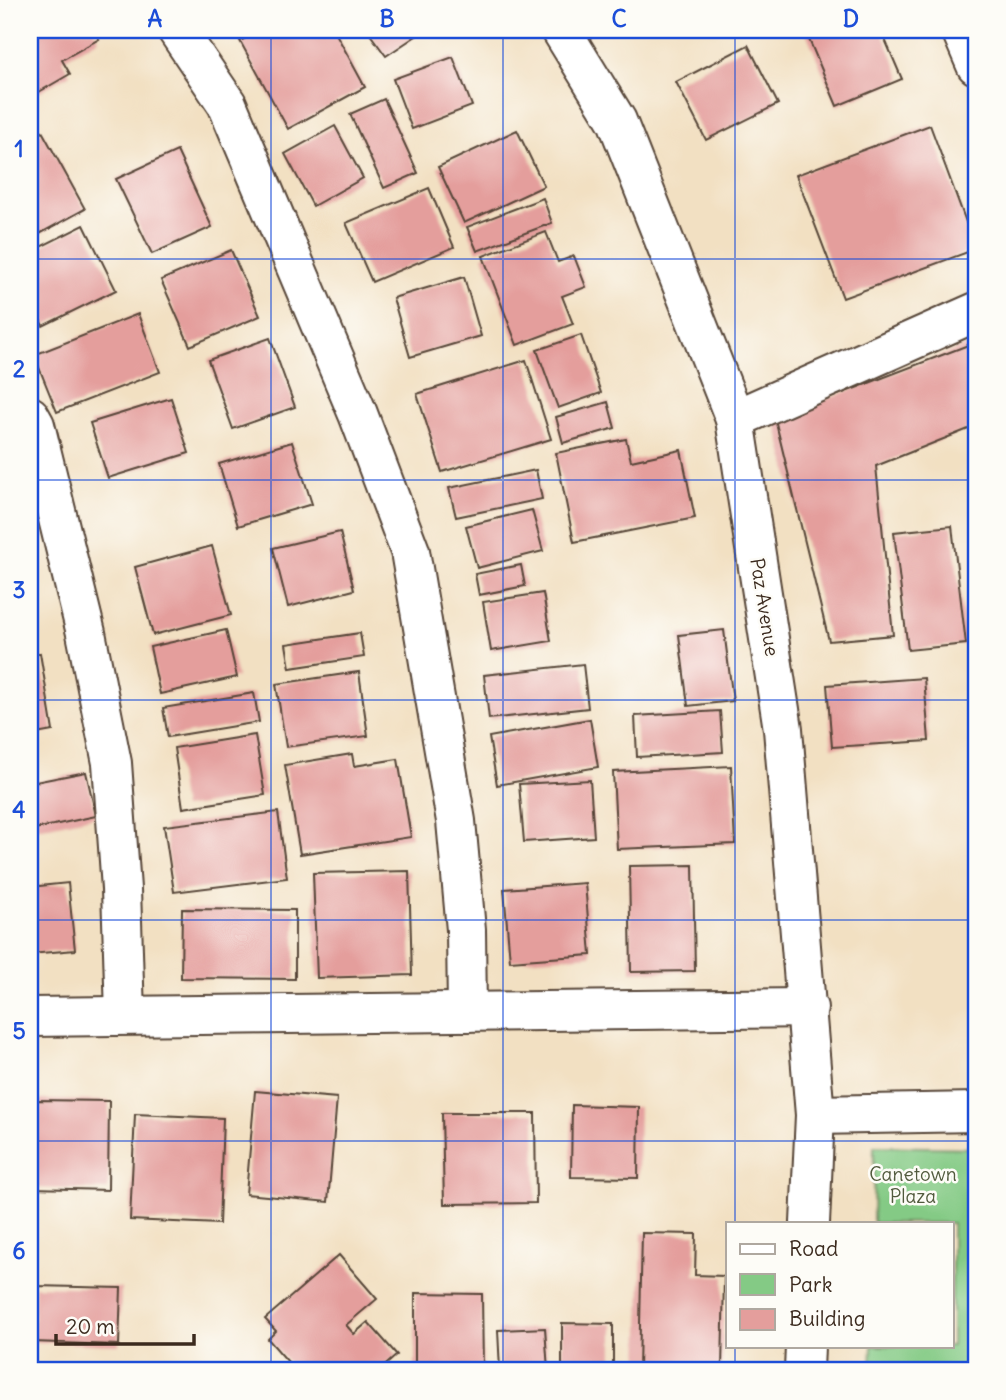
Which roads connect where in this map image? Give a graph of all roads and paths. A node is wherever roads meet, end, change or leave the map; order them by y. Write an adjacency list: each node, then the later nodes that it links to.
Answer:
1 (177, 30): 9 (street)
2 (561, 30): 7 (street, Paz Avenue)
3 (961, 30): 4 (street)
4 (976, 65)
5 (976, 312): 7 (street)
6 (30, 416): 10 (street)
7 (735, 419): 8 (street, Paz Avenue)
8 (808, 1009): 9 (street); 13 (street, Paz Avenue)
9 (467, 1012): 10 (street)
10 (125, 1015): 11 (street)
11 (30, 1017)
12 (976, 1112): 13 (street)
13 (815, 1115): 14 (street, Paz Avenue)
14 (810, 1222)
15 (805, 1348): 16 (street)
16 (804, 1370)

